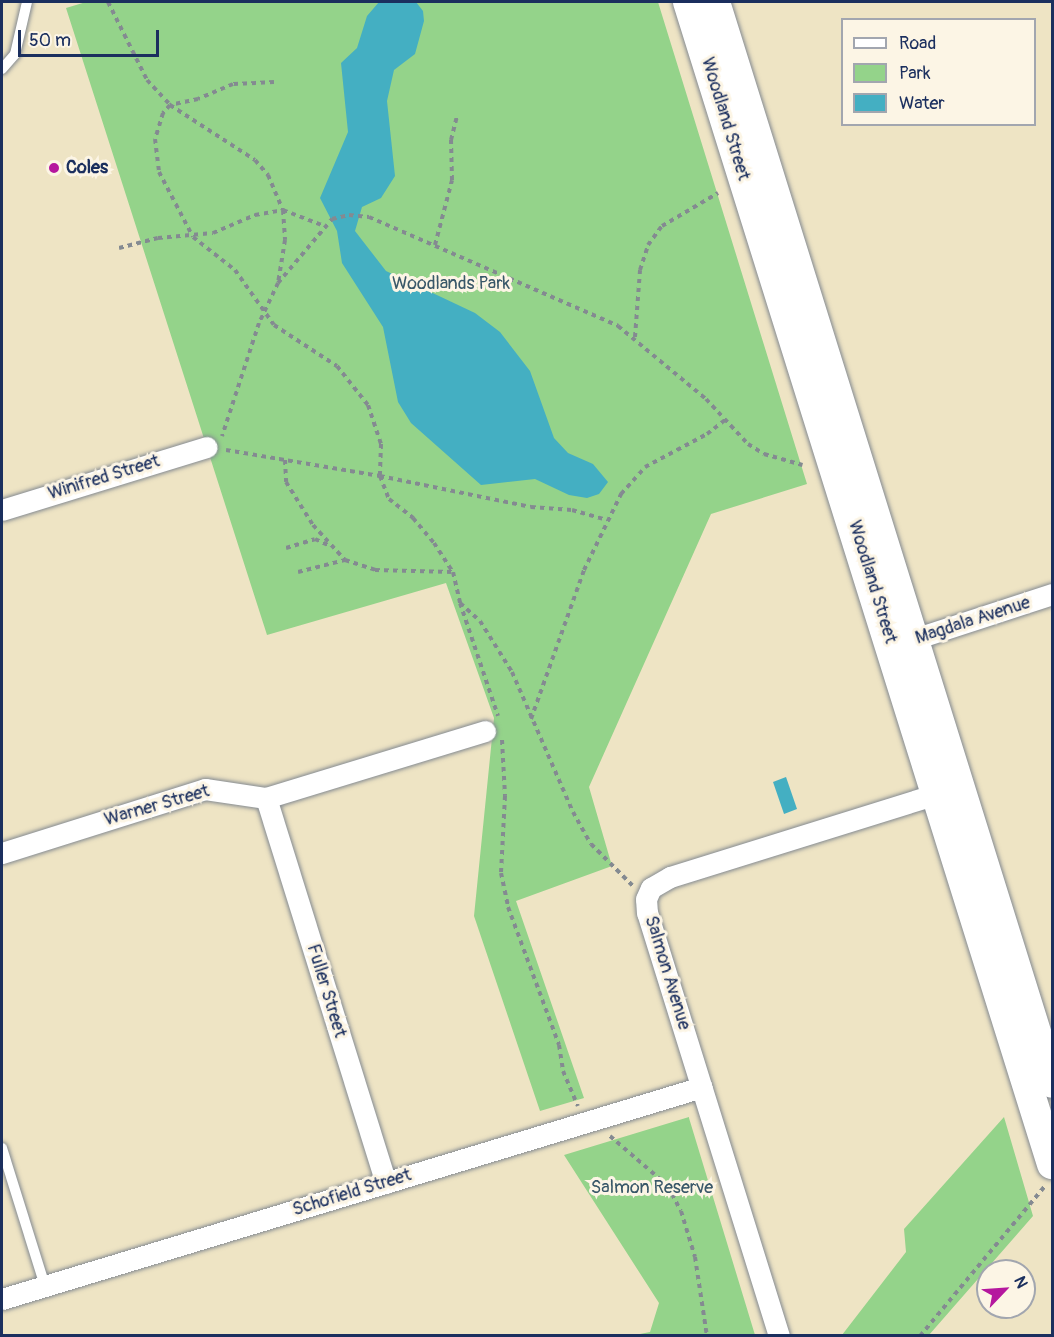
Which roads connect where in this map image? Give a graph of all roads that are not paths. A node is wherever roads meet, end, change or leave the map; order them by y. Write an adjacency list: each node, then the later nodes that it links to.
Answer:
1 (27, 2): 5 (lane)
2 (688, 2): 4 (main road, Woodland Street)
3 (715, 2): 4 (main road, Woodland Street)
4 (721, 65): 9 (main road, Woodland Street)
5 (2, 69)
6 (207, 447): 7 (street, Winifred Street)
7 (2, 510)
8 (1053, 594): 9 (street, Magdala Avenue)
9 (904, 643): 11 (main road, Woodland Street)
10 (496, 727): 12 (street, Warner Street)
11 (949, 790): 14 (main road, Woodland Street); 15 (street, Salmon Avenue); 17 (main road, Woodland Street)
12 (266, 798): 13 (street, Warner Street); 18 (street, Fuller Street)
13 (2, 853)
14 (1053, 1083)
15 (702, 1087): 18 (street, Schofield Street); 21 (street, Salmon Avenue)
16 (2, 1148): 19 (lane)
17 (1052, 1162)
18 (386, 1183): 19 (street, Schofield Street)
19 (45, 1286): 20 (street, Schofield Street)
20 (2, 1299)
21 (779, 1335)

